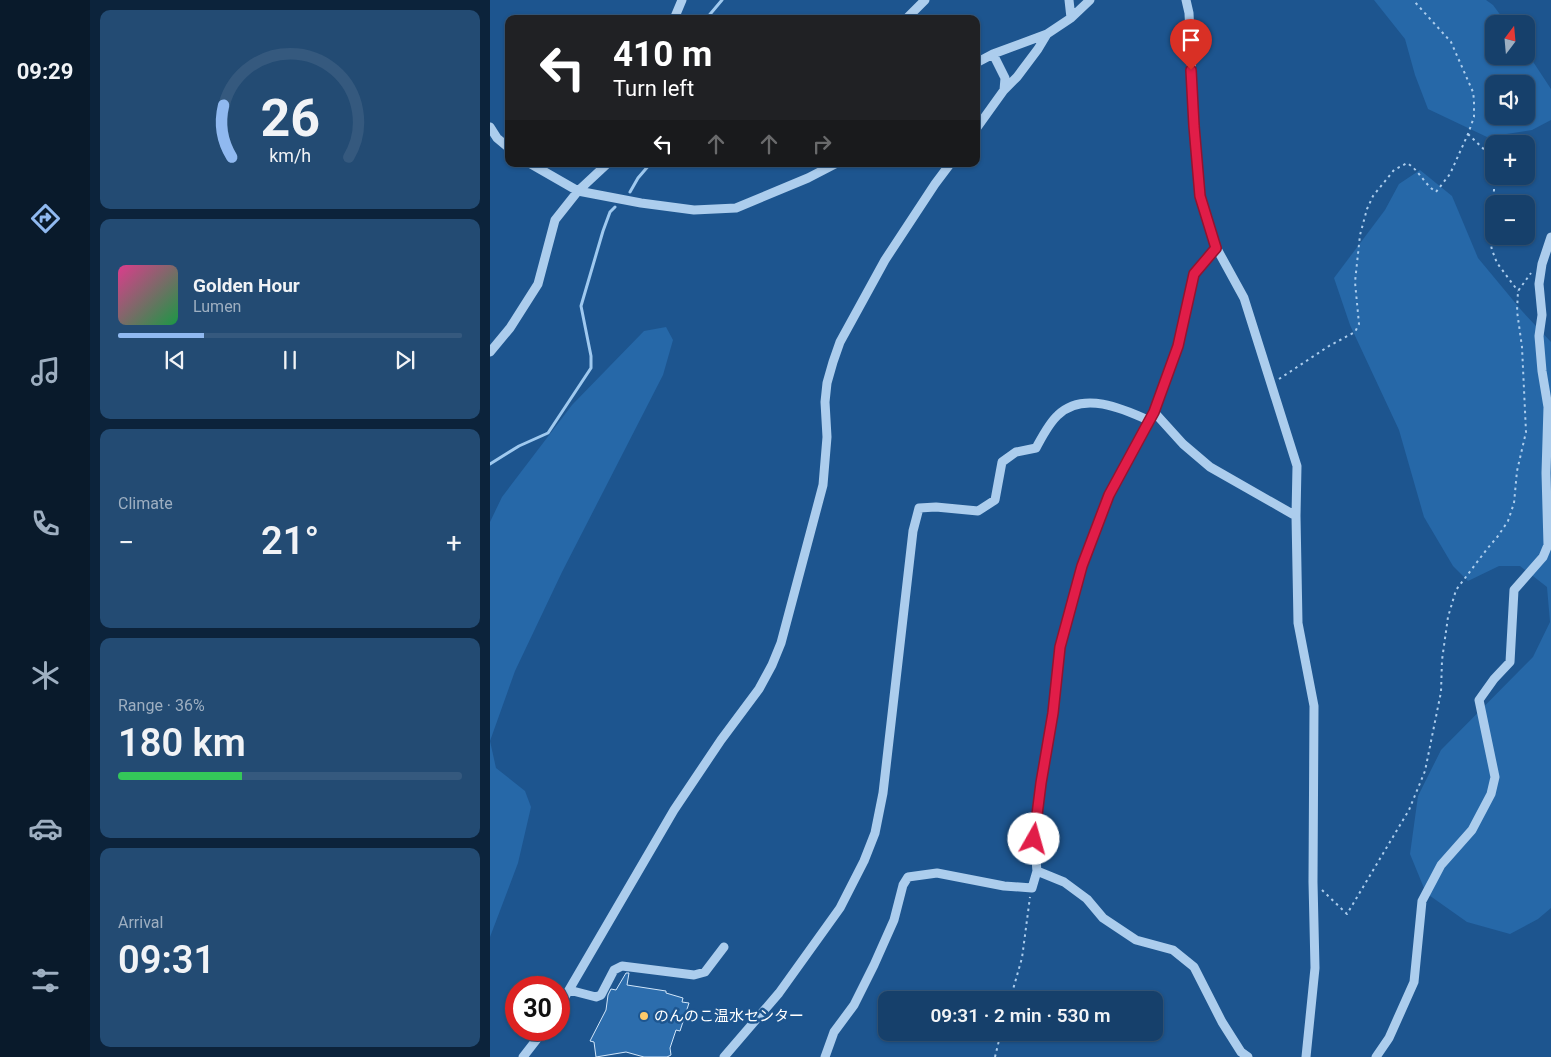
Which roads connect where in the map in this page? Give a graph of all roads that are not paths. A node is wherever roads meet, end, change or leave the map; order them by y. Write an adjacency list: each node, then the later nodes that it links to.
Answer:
1 (682, 0): 6 (street)
2 (925, 0): 7 (street)
3 (1069, 0): 8 (street)
4 (1090, 0): 8 (street)
5 (1186, 0): 22 (street)
6 (676, 15)
7 (910, 15)
8 (1070, 18): 9 (street)
9 (1047, 34): 10 (street); 12 (street)
10 (993, 54): 11 (street); 12 (street)
11 (980, 61)
12 (1004, 90): 13 (street)
13 (980, 124)
14 (490, 128): 15 (street)
15 (505, 145)
16 (536, 167): 20 (street)
17 (604, 167): 20 (street)
18 (829, 167): 20 (street)
19 (948, 167): 29 (street)
20 (578, 191): 23 (street)
21 (1551, 237): 37 (street)
22 (1216, 248): 24 (street); 26 (street)
23 (490, 352)
24 (1154, 412): 25 (street); 26 (street)
25 (1150, 420): 27 (street); 33 (street)
26 (1296, 516): 36 (street)
27 (1037, 871): 34 (street); 35 (street)
28 (724, 947): 30 (street)
29 (570, 988)
30 (570, 990)
31 (535, 1041): 32 (street)
32 (523, 1057)
33 (724, 1057)
34 (824, 1057)
35 (1248, 1057)
36 (1306, 1057)
37 (1376, 1057)

